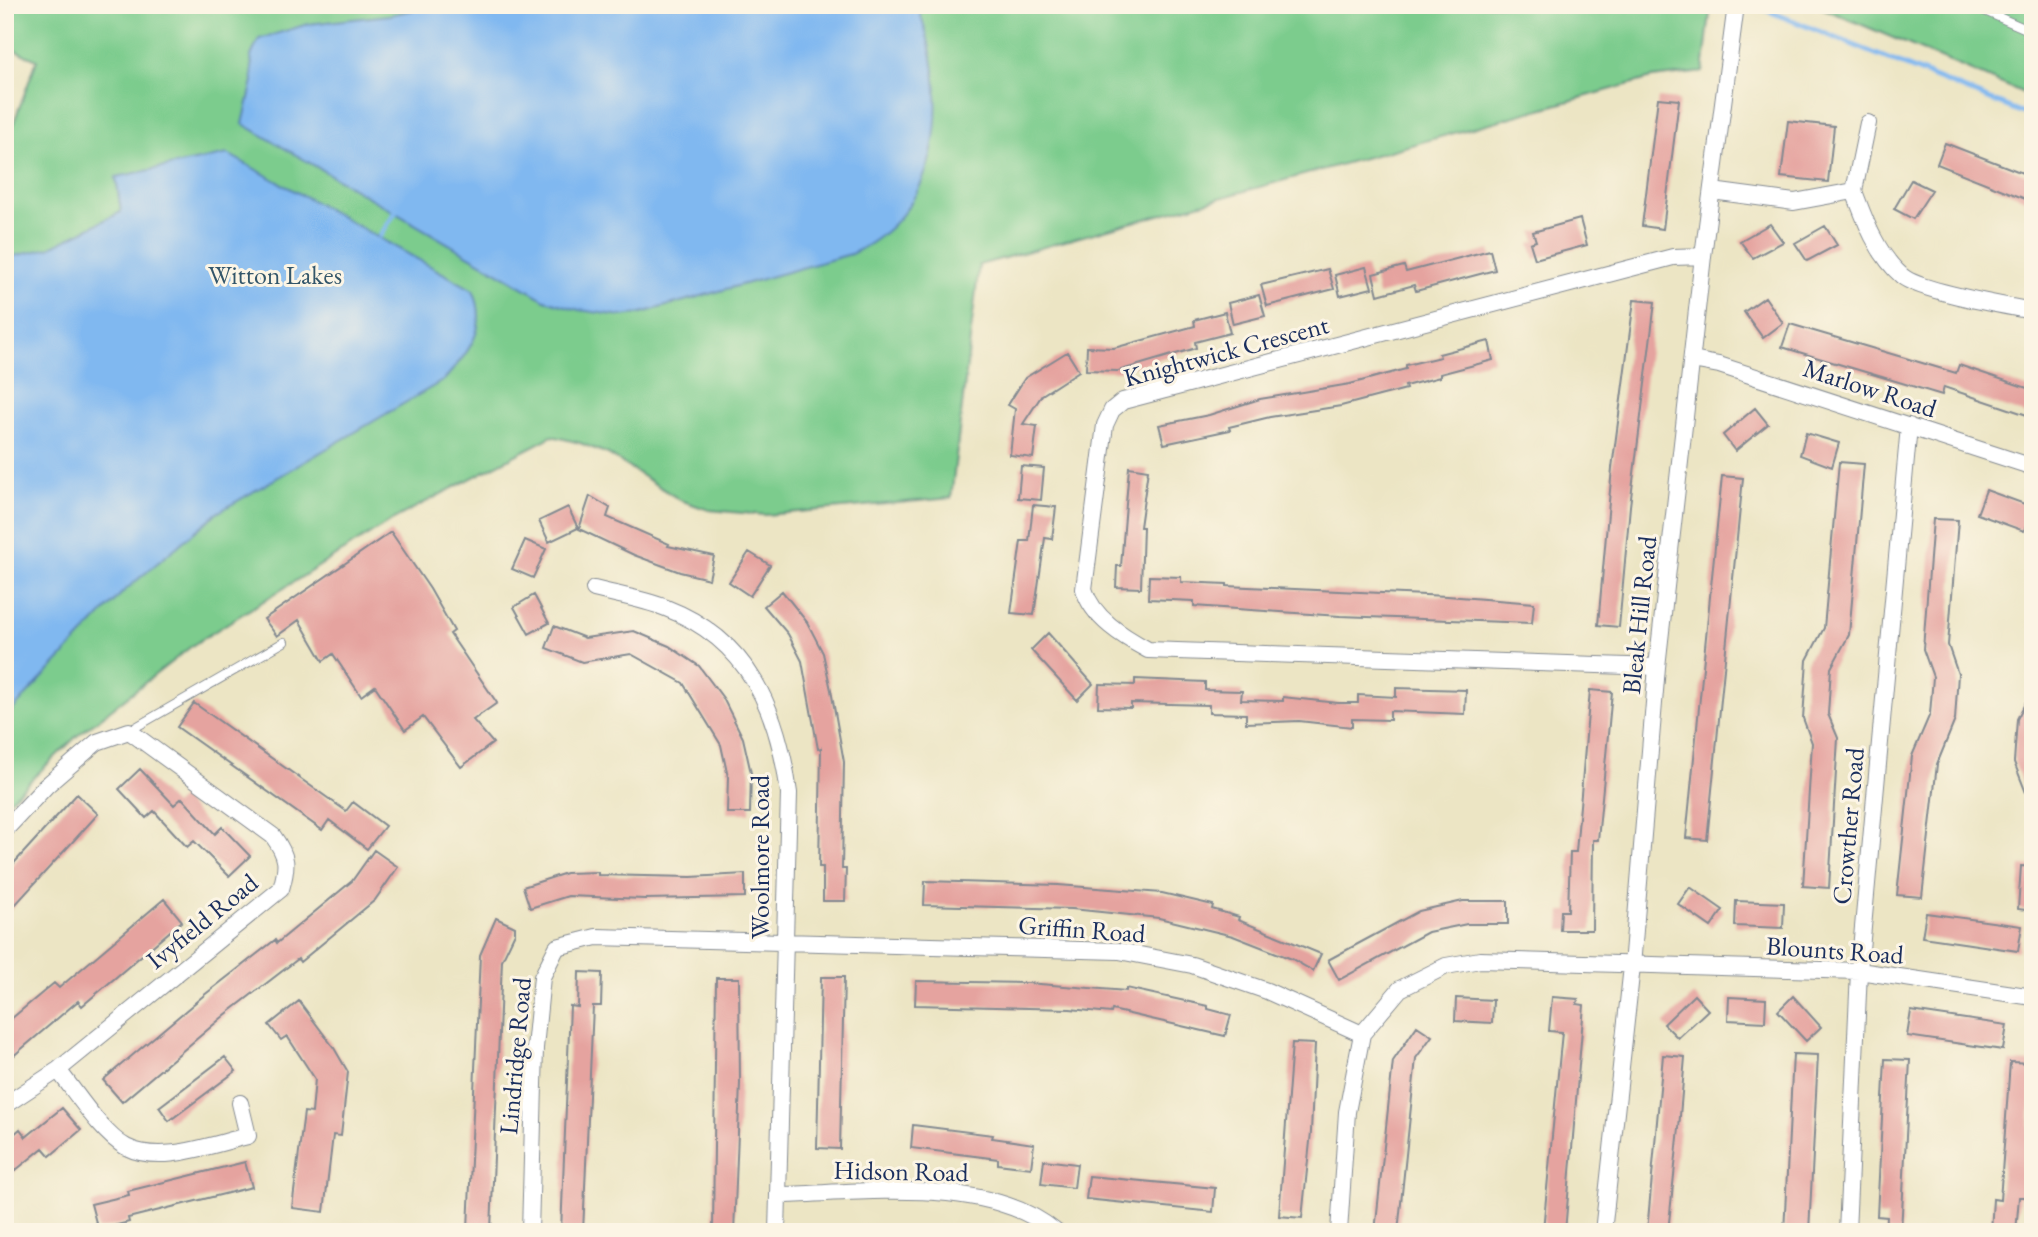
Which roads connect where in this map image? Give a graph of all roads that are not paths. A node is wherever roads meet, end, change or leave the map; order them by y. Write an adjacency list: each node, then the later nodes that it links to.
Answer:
1 (1736, 5): 5 (street, Bleak Hill Road)
2 (1970, 5): 3 (lane)
3 (2033, 32)
4 (1868, 123): 6 (street)
5 (1712, 191): 6 (street); 7 (street, Bleak Hill Road)
6 (1853, 191): 8 (street)
7 (1703, 256): 9 (street, Bleak Hill Road); 14 (street, Knightwick Crescent)
8 (2033, 311)
9 (1692, 360): 10 (street, Marlow Road); 14 (street, Bleak Hill Road)
10 (1909, 426): 11 (street, Marlow Road); 19 (street, Crowther Road)
11 (2033, 467)
12 (594, 589): 17 (street, Woolmore Road)
13 (284, 642): 15 (lane)
14 (1657, 667): 18 (street, Bleak Hill Road)
15 (129, 731): 16 (street); 22 (street, Ivyfield Road)
16 (5, 830)
17 (784, 942): 21 (street, Griffin Road); 25 (street, Woolmore Road); 26 (street, Lindridge Road)
18 (1632, 966): 19 (street, Blounts Road); 21 (street, Blounts Road); 30 (street, Bleak Hill Road)
19 (1859, 971): 20 (street, Blounts Road); 31 (street, Crowther Road)
20 (2033, 997)
21 (1362, 1034): 29 (street)
22 (58, 1070): 23 (street); 24 (street, Ivyfield Road)
23 (240, 1102)
24 (5, 1105)
25 (780, 1195): 27 (street, Woolmore Road); 28 (street, Hidson Road)
26 (530, 1232)
27 (777, 1232)
28 (1055, 1232)
29 (1339, 1232)
30 (1603, 1232)
31 (1847, 1232)

